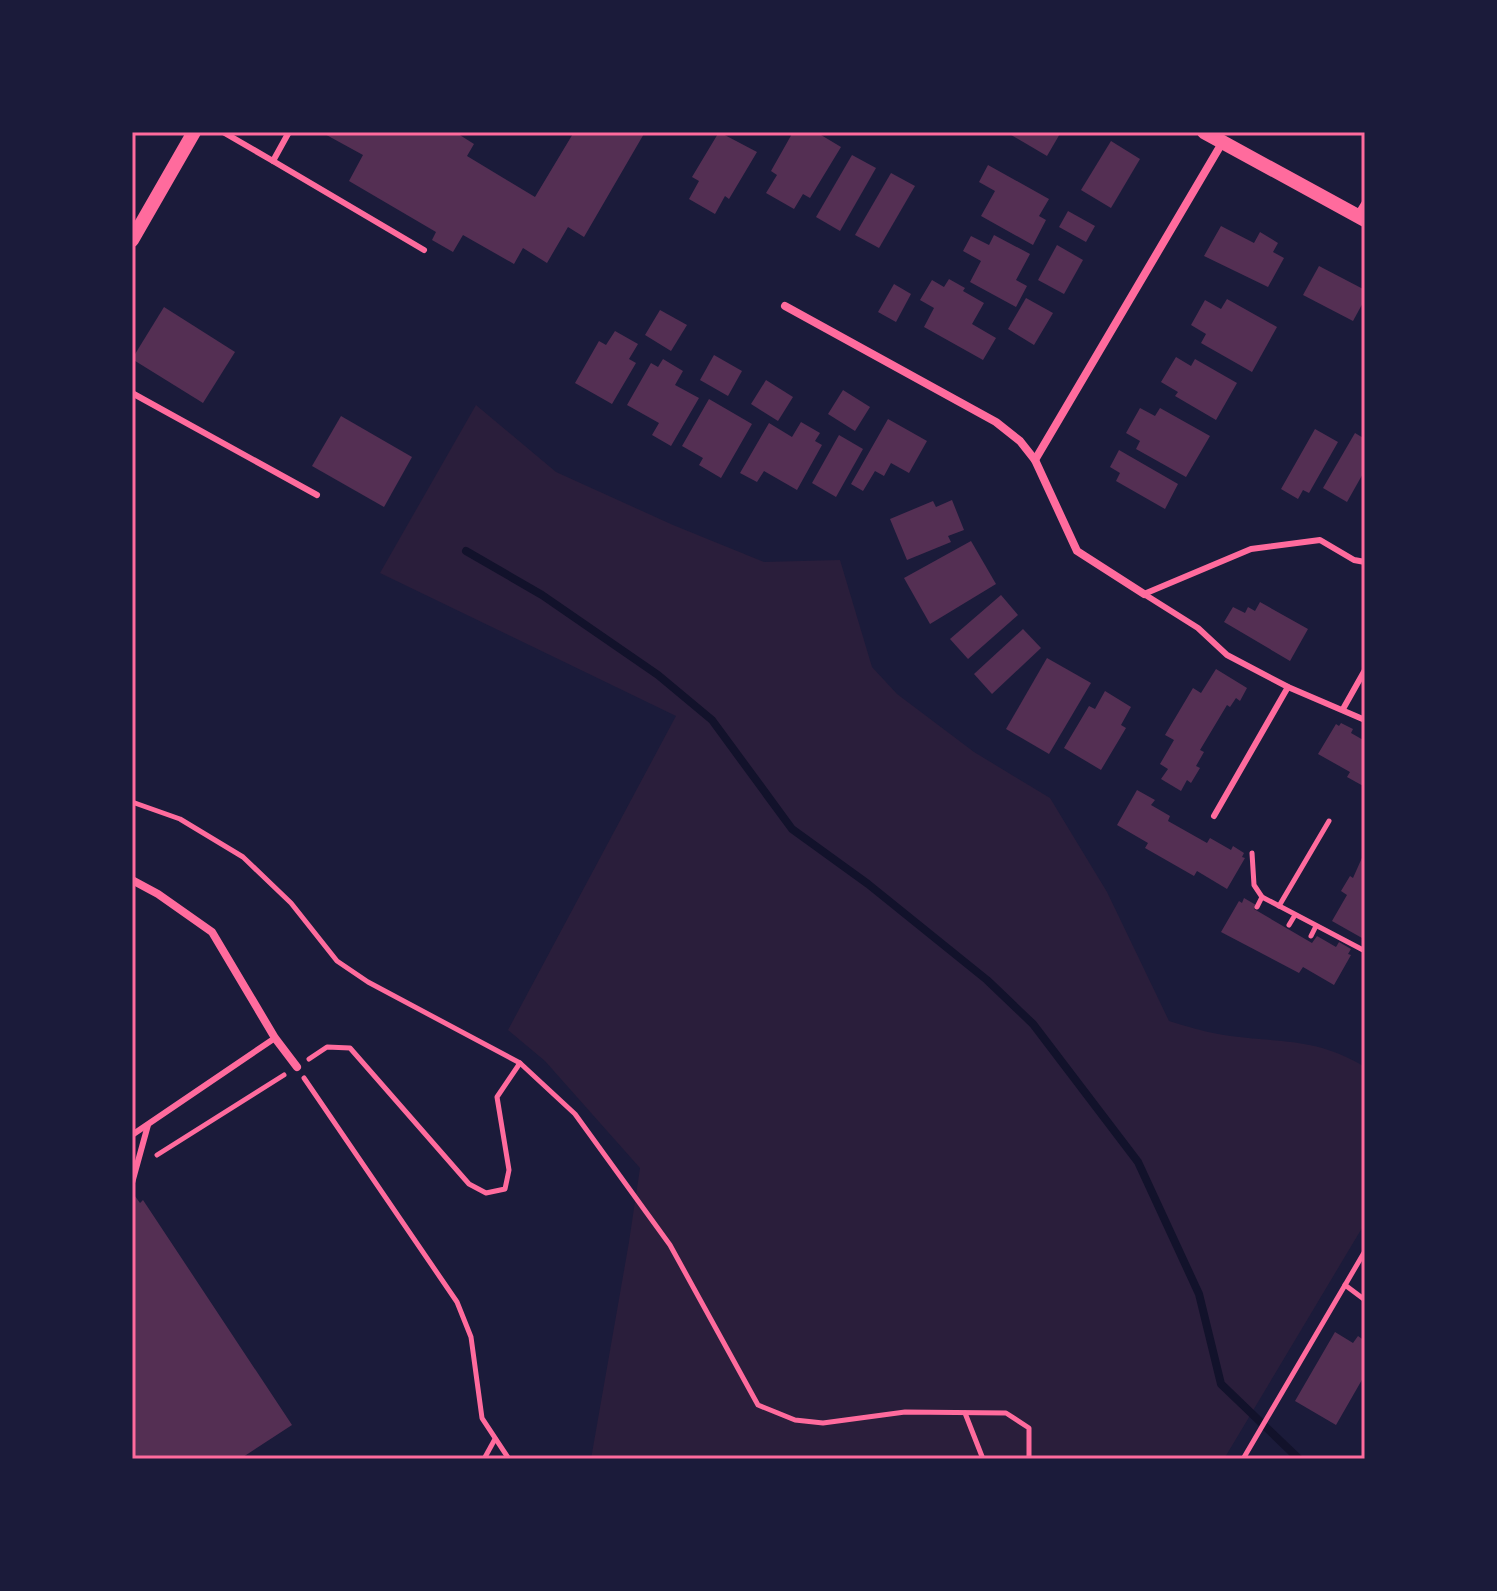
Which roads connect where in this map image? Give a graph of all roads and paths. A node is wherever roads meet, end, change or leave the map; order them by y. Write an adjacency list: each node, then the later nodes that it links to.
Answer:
1 (194, 132): 8 (street)
2 (223, 132): 6 (lane)
3 (289, 132): 6 (lane)
4 (1204, 132): 5 (street)
5 (1222, 143): 7 (street); 12 (street)
6 (273, 161): 9 (lane)
7 (1362, 212)
8 (132, 240)
9 (424, 250)
10 (785, 306): 12 (street)
11 (132, 393): 13 (lane)
12 (1035, 460): 15 (street)
13 (317, 495)
14 (1365, 562): 15 (lane)
15 (1144, 594): 17 (lane)
16 (1365, 670): 18 (lane)
17 (1288, 687): 18 (lane); 21 (lane)
18 (1343, 709): 19 (lane)
19 (1365, 720)
20 (132, 802): 34 (path)
21 (1214, 816)
22 (1329, 821): 26 (path)
23 (1252, 853): 25 (path)
24 (132, 880): 33 (street)
25 (1262, 897): 26 (path); 27 (path)
26 (1279, 906): 28 (path)
27 (1257, 907)
28 (1295, 915): 29 (path); 30 (path)
29 (1289, 925)
30 (1316, 926): 31 (path); 32 (path)
31 (1311, 936)
32 (1365, 951)
33 (275, 1038): 35 (street); 36 (lane)
34 (520, 1063): 35 (path); 43 (path)
35 (297, 1067): 38 (path); 44 (path)
36 (148, 1124): 37 (lane); 39 (lane)
37 (132, 1135)
38 (153, 1166)
39 (132, 1183)
40 (1365, 1251): 41 (path)
41 (1345, 1285): 42 (path); 49 (path)
42 (1365, 1300)
43 (965, 1413): 47 (path); 48 (path)
44 (495, 1438): 45 (path); 46 (path)
45 (484, 1459)
46 (509, 1459)
47 (983, 1459)
48 (1029, 1459)
49 (1243, 1459)

